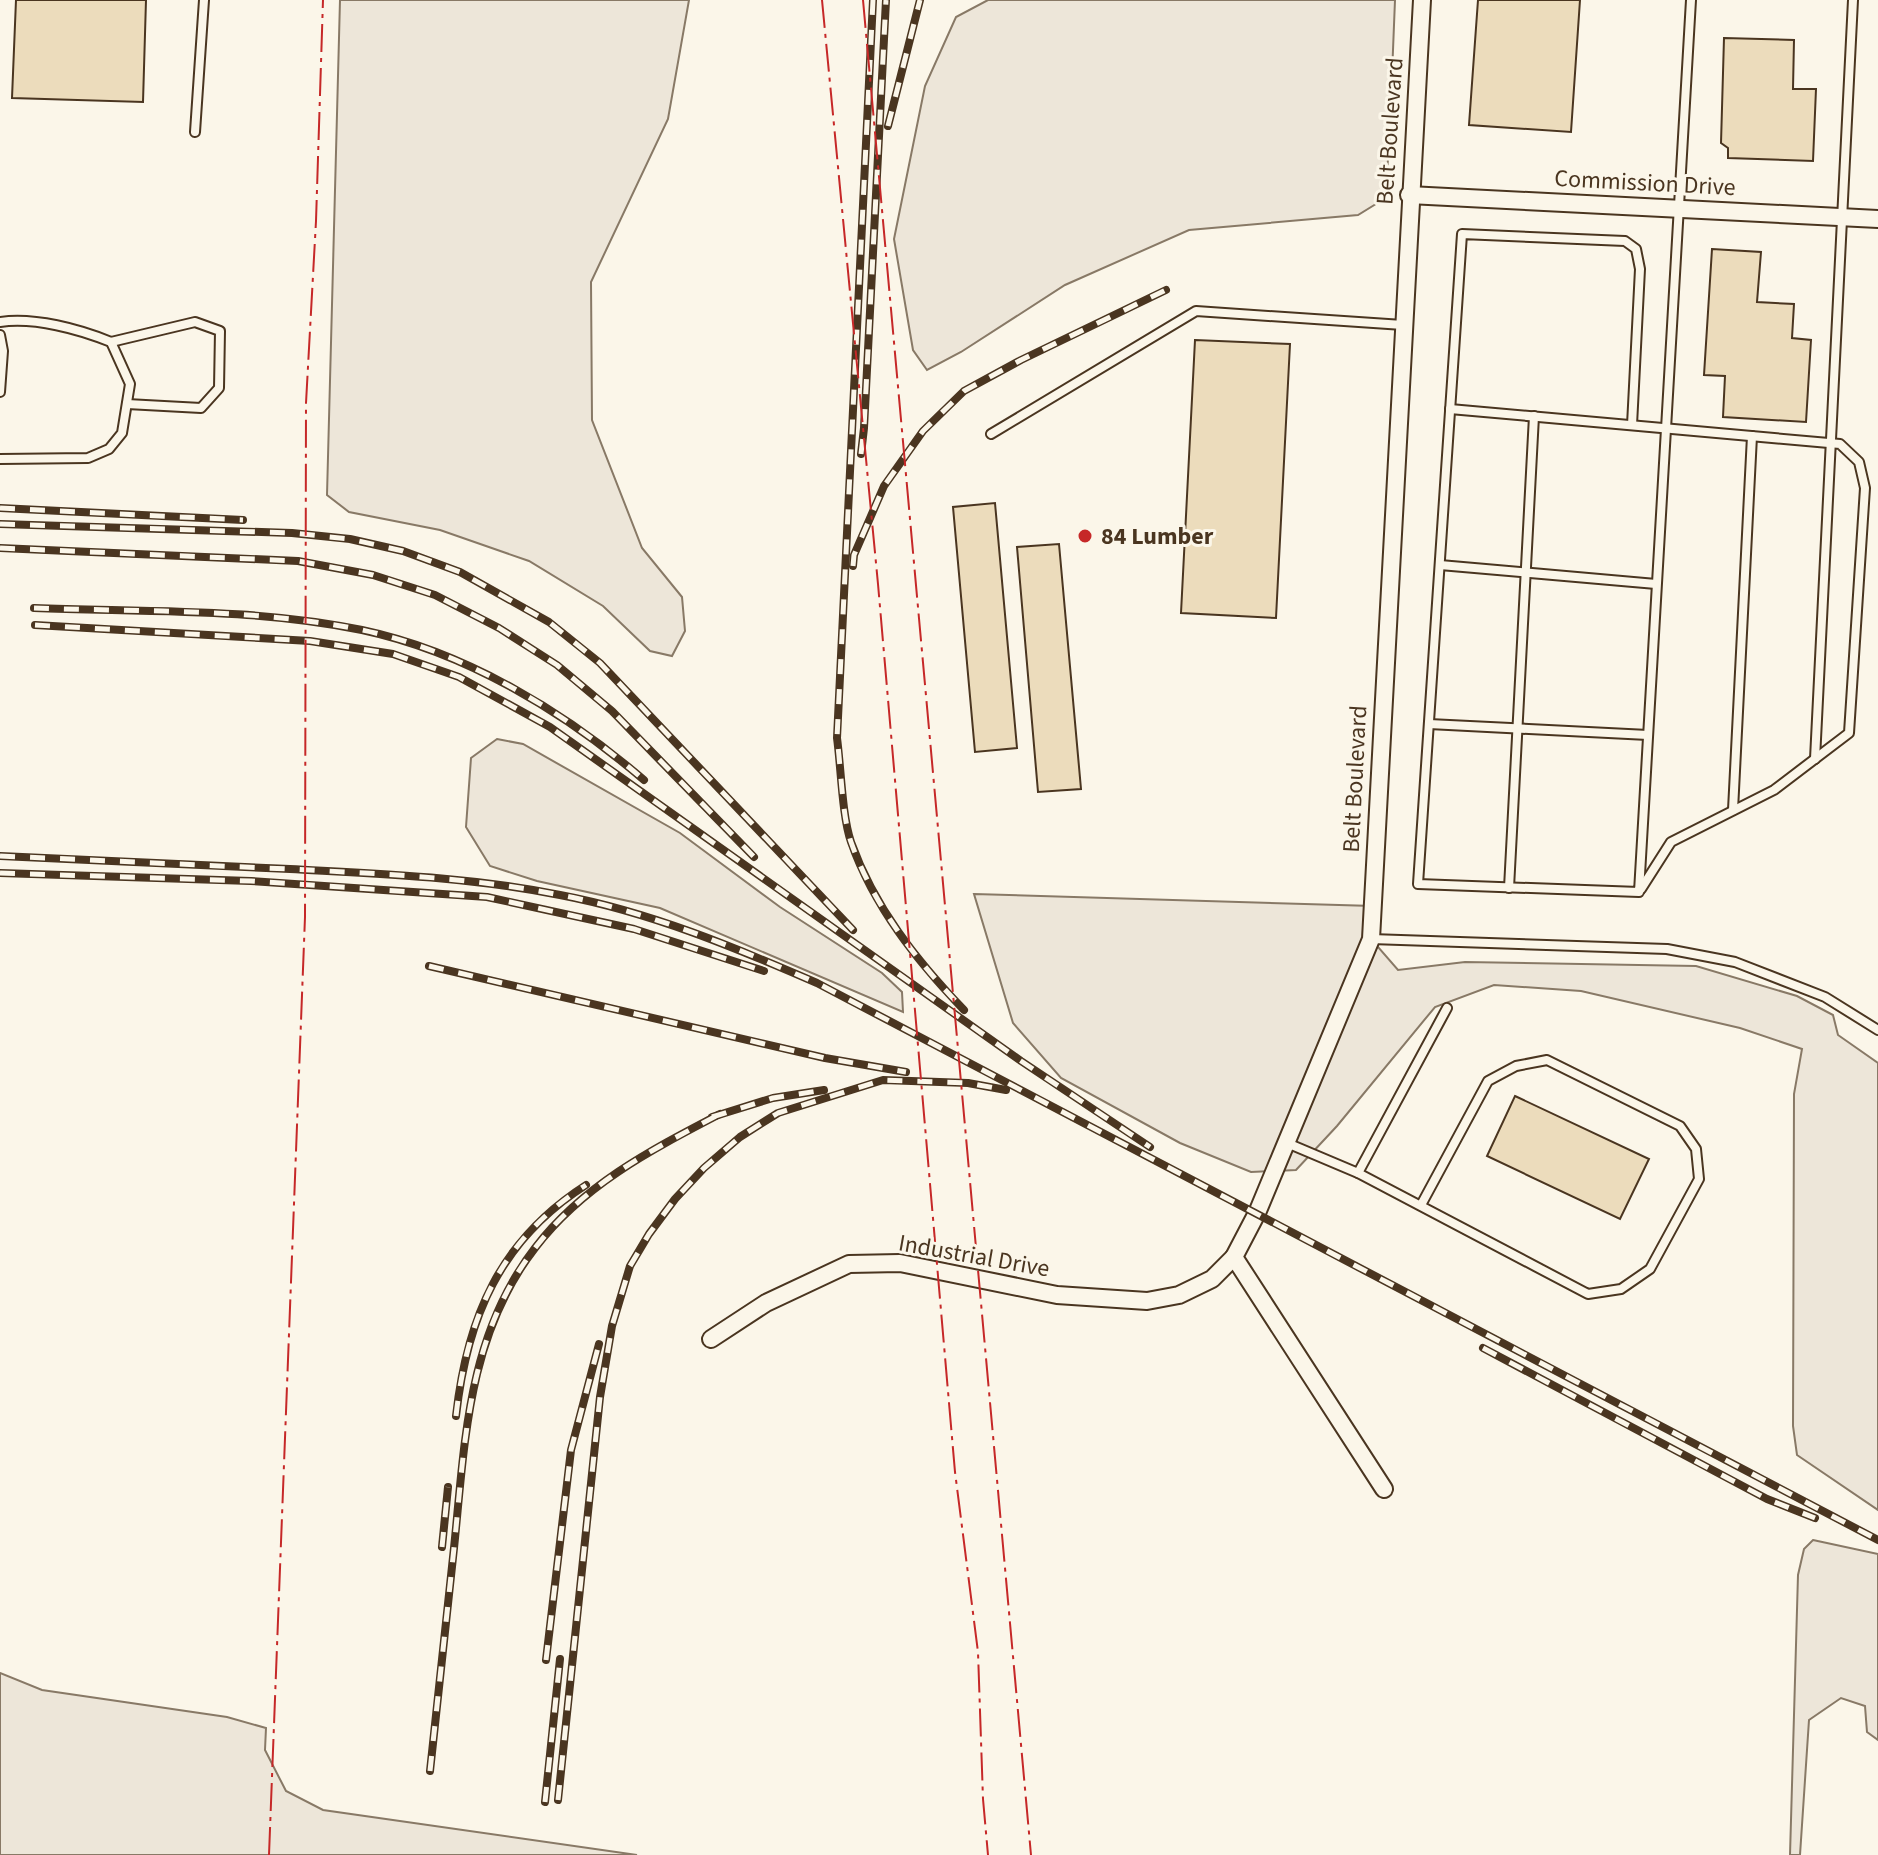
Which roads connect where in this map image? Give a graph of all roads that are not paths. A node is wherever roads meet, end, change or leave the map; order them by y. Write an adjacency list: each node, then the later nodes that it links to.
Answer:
1 (204, 0): 5 (lane)
2 (1422, 0): 6 (street, Belt Boulevard)
3 (1691, 0): 7 (lane)
4 (1853, 0): 8 (lane)
5 (195, 132)
6 (1409, 195): 7 (street, Commission Drive); 11 (street, Belt Boulevard)
7 (1677, 209): 8 (street, Commission Drive); 19 (lane)
8 (1841, 217): 9 (street, Commission Drive); 22 (lane)
9 (1878, 219)
10 (0, 322): 13 (lane)
11 (1403, 325): 20 (lane); 34 (street, Belt Boulevard)
12 (0, 335): 14 (lane)
13 (111, 342): 15 (lane); 15 (lane)
14 (0, 392)
15 (127, 404): 23 (lane)
16 (1450, 409): 17 (lane); 18 (lane); 24 (lane)
17 (1534, 416): 18 (lane); 25 (lane)
18 (1632, 425): 19 (lane)
19 (1665, 428): 21 (lane); 26 (lane)
20 (991, 434)
21 (1752, 436): 22 (lane); 31 (lane)
22 (1832, 443): 30 (lane); 30 (lane)
23 (0, 459)
24 (1440, 565): 25 (lane); 27 (lane)
25 (1525, 572): 26 (lane); 28 (lane)
26 (1656, 584): 29 (lane)
27 (1429, 724): 28 (lane); 32 (lane)
28 (1517, 729): 29 (lane); 32 (lane)
29 (1648, 735): 33 (lane)
30 (1815, 759): 31 (lane)
31 (1733, 810): 33 (lane)
32 (1509, 888): 33 (lane)
33 (1639, 892)
34 (1371, 939): 36 (lane); 37 (street, Belt Boulevard)
35 (1447, 1008): 38 (lane)
36 (1878, 1030)
37 (1286, 1143): 38 (lane); 40 (street, Belt Boulevard)
38 (1358, 1173): 39 (lane)
39 (1421, 1205): 39 (lane)
40 (1234, 1257): 41 (street, Industrial Drive); 42 (street)
41 (711, 1339)
42 (1384, 1489)

